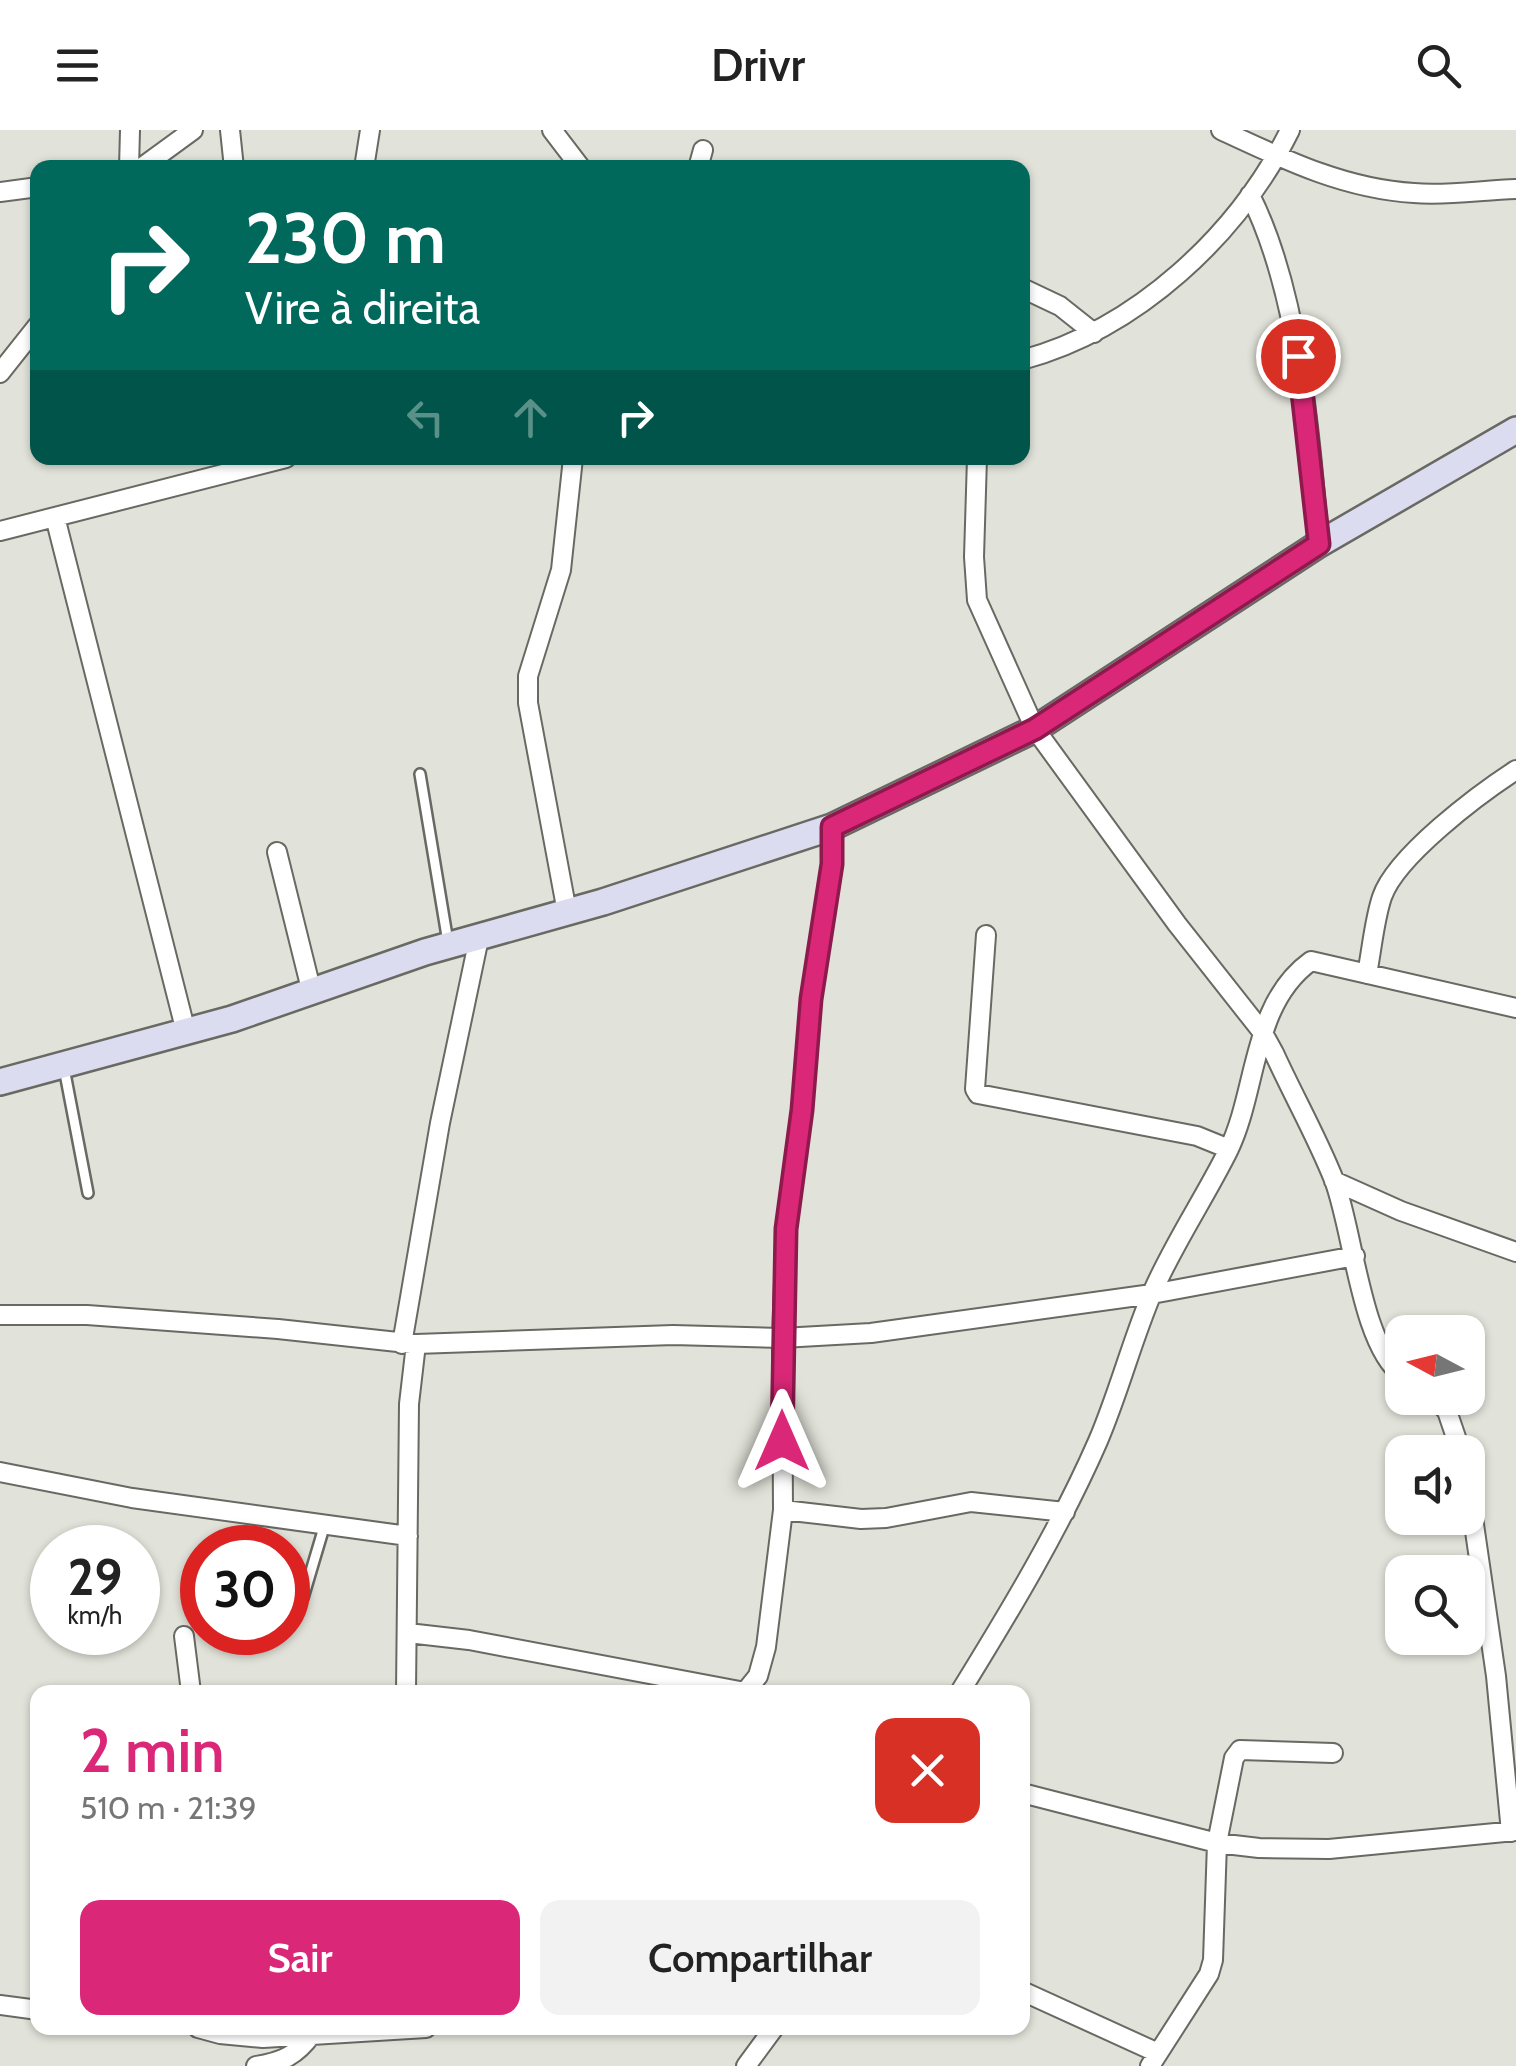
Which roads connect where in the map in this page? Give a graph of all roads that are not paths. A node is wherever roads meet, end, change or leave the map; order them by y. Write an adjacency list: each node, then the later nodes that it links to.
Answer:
1 (130, 130): 9 (street)
2 (193, 130): 10 (street)
3 (230, 130): 11 (street)
4 (370, 130): 12 (street)
5 (552, 130): 13 (street)
6 (1220, 130): 8 (street)
7 (1290, 130): 8 (street)
8 (1277, 157): 15 (street); 17 (street)
9 (129, 160)
10 (153, 160)
11 (233, 160)
12 (365, 160)
13 (575, 160)
14 (30, 189): 16 (street)
15 (1516, 189)
16 (0, 192)
17 (1250, 195): 19 (street); 29 (street)
18 (1030, 292): 19 (street)
19 (1094, 333): 21 (street)
20 (30, 336): 22 (street)
21 (1030, 357)
22 (0, 374)
23 (1516, 430): 29 (street)
24 (244, 465): 27 (street)
25 (572, 465): 35 (street)
26 (976, 465): 30 (street)
27 (55, 518): 28 (street); 42 (street)
28 (0, 531)
29 (1319, 544): 30 (street)
30 (1035, 729): 33 (street); 43 (street)
31 (1516, 770): 39 (street)
32 (420, 774): 38 (lane)
33 (832, 827): 35 (street); 53 (street)
34 (277, 852): 40 (street)
35 (568, 912): 37 (street)
36 (986, 935): 46 (street)
37 (478, 938): 38 (street); 54 (street)
38 (448, 945): 40 (street)
39 (1368, 974): 41 (street); 43 (street)
40 (312, 993): 42 (street)
41 (1516, 1008)
42 (186, 1032): 44 (street)
43 (1262, 1033): 46 (street); 47 (street)
44 (64, 1065): 45 (street); 48 (lane)
45 (0, 1082)
46 (1229, 1149): 51 (street)
47 (1334, 1181): 49 (street); 50 (street)
48 (88, 1193)
49 (1516, 1252)
50 (1355, 1256): 51 (street); 55 (street)
51 (1152, 1294): 53 (street); 58 (street)
52 (0, 1315): 54 (street)
53 (782, 1338): 54 (street); 57 (street)
54 (409, 1344): 61 (street)
55 (1385, 1356)
56 (0, 1472): 59 (street)
57 (783, 1510): 58 (street); 68 (street)
58 (1065, 1512): 69 (street)
59 (326, 1522): 61 (street); 62 (lane)
60 (1476, 1535): 72 (street)
61 (408, 1536): 63 (street)
62 (310, 1573)
63 (408, 1633): 66 (street); 67 (street)
64 (186, 1655): 65 (street)
65 (190, 1685)
66 (406, 1685)
67 (707, 1685)
68 (750, 1685)
69 (964, 1685)
70 (1332, 1753): 73 (street)
71 (1030, 1794): 73 (street)
72 (1514, 1832): 73 (street)
73 (1216, 1843): 82 (street)
74 (1030, 1995): 82 (street)
75 (0, 2005): 76 (street)
76 (30, 2009)
77 (231, 2035): 81 (street)
78 (300, 2035): 81 (street)
79 (311, 2035): 83 (street)
80 (769, 2035): 85 (street)
81 (263, 2038): 83 (street)
82 (1154, 2060)
83 (281, 2064): 84 (street)
84 (256, 2066)
85 (746, 2066)

